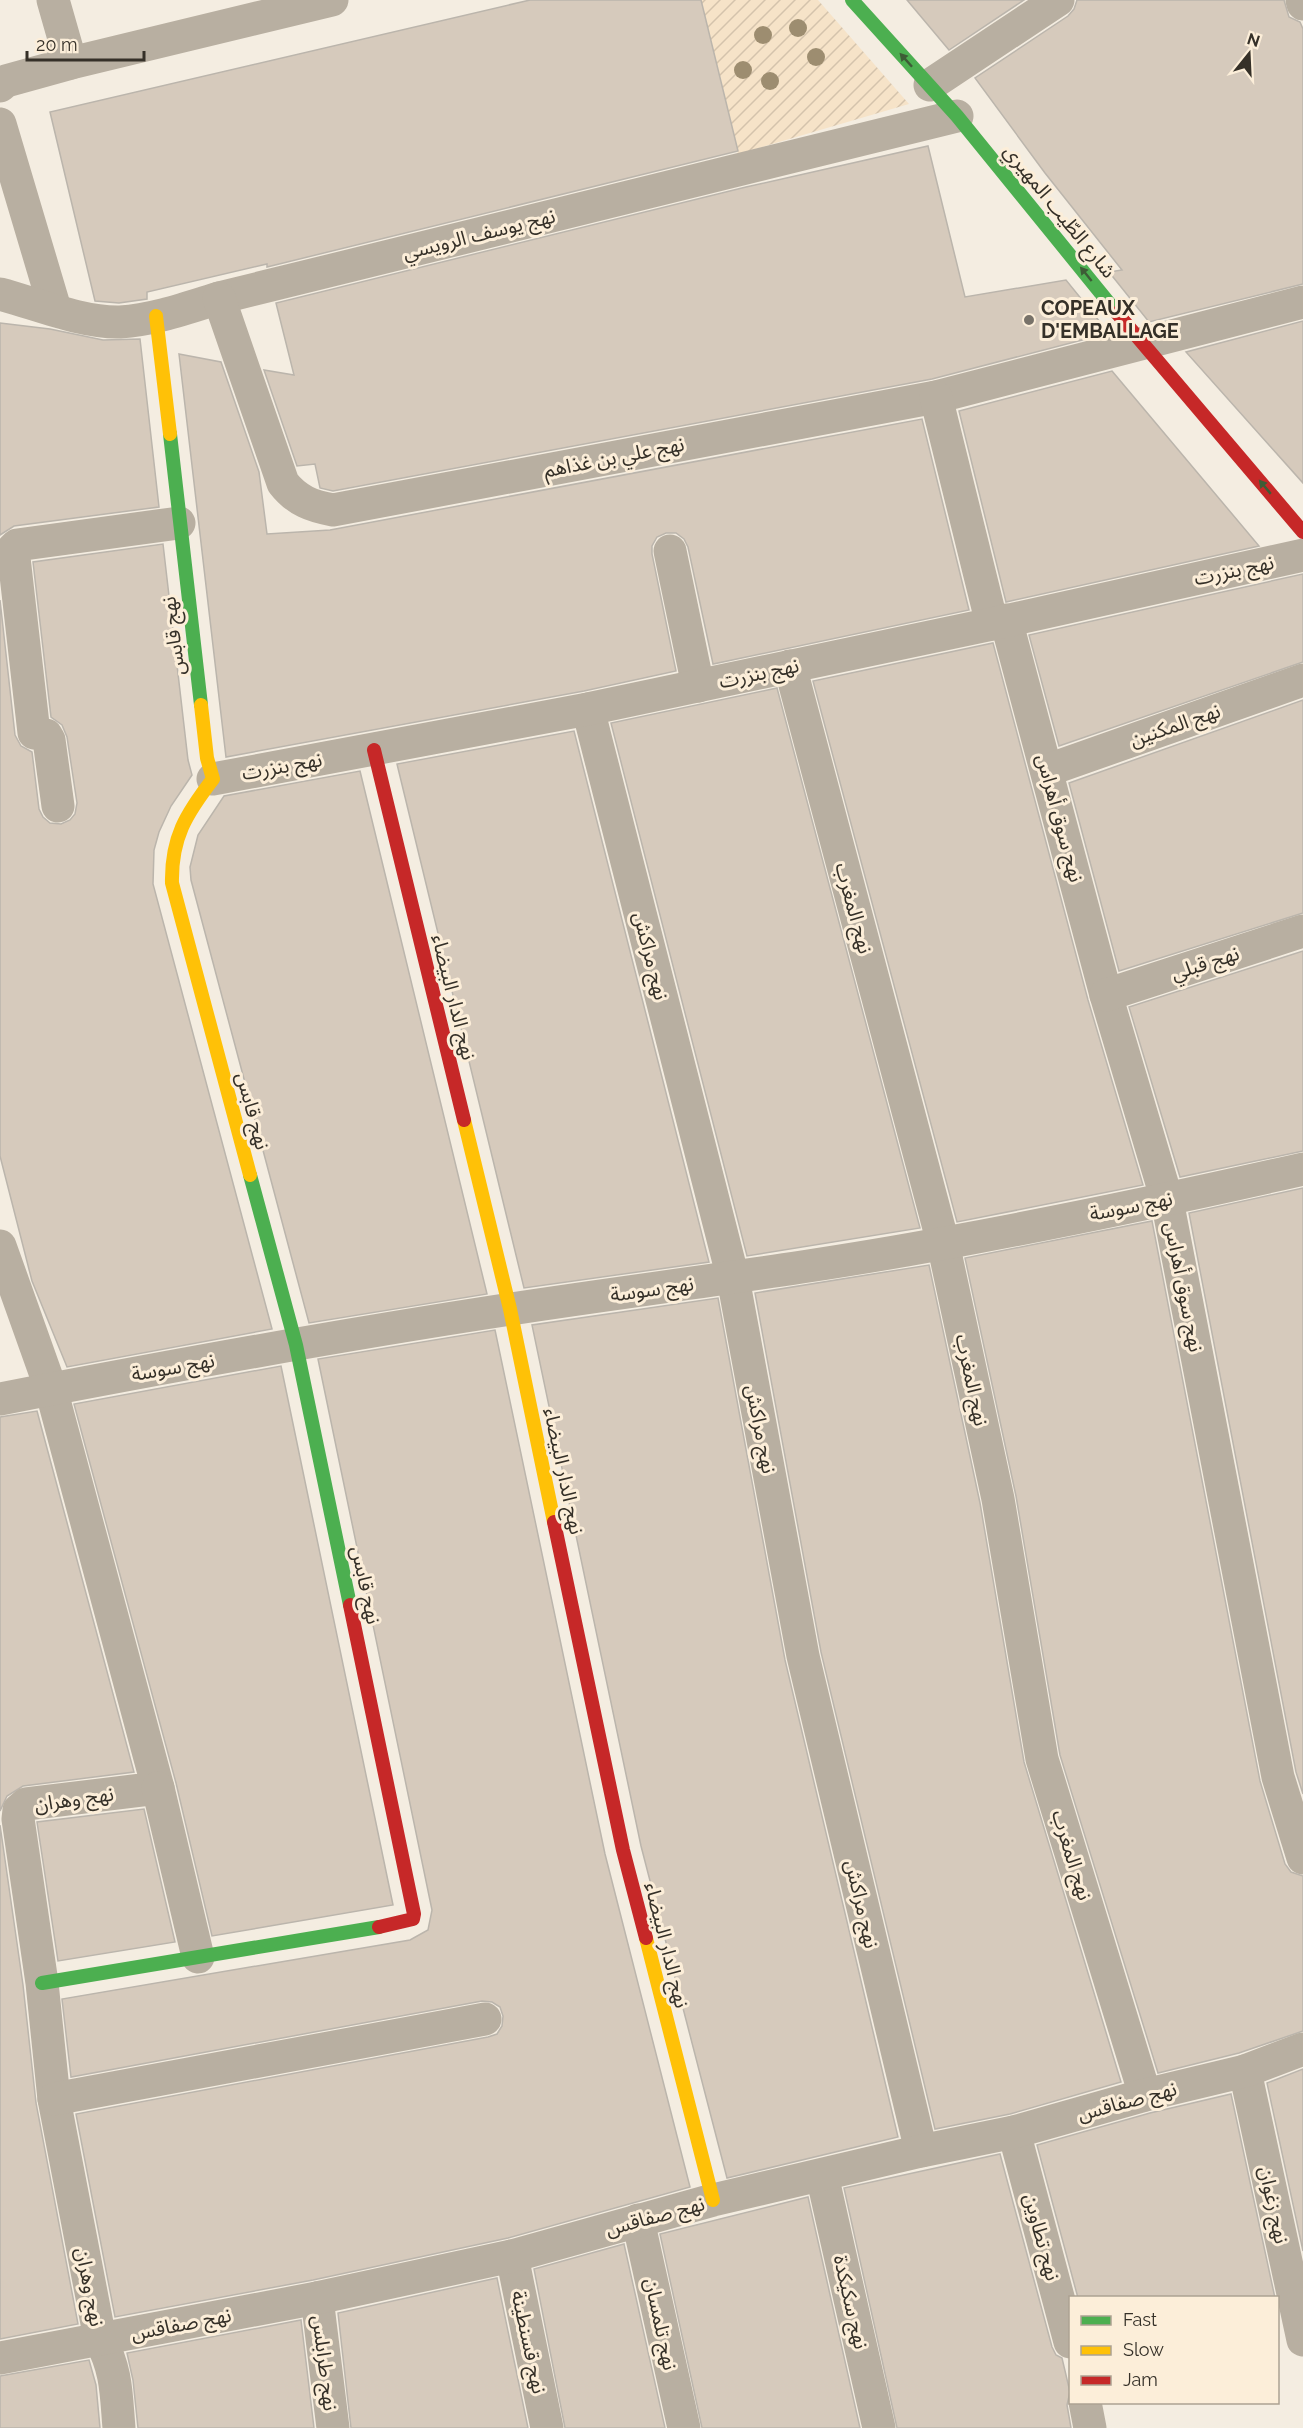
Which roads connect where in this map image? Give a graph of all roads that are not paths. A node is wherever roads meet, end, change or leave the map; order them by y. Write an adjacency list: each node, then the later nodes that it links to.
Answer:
1 (54, 0): 5 (street)
2 (332, 0): 5 (street)
3 (852, 0): 7 (street, شارع الطّيب المهيري, one-way to 3)
4 (1058, 0): 7 (street)
5 (71, 63): 6 (street)
6 (0, 86)
7 (930, 86): 8 (street, شارع الطّيب المهيري)
8 (957, 116): 11 (street, نهج يوسف الرويسي); 15 (street, شارع الطّيب المهيري, one-way to 8)
9 (0, 124): 13 (street)
10 (0, 294): 13 (street, نهج يوسف الرويسي)
11 (219, 298): 14 (street, نهج يوسف الرويسي); 16 (street, نهج علي بن غذاهم)
12 (1303, 302): 15 (street, نهج علي بن غذاهم)
13 (55, 309): 14 (street, نهج يوسف الرويسي)
14 (156, 316): 17 (street, نهج قابس)
15 (1142, 344): 16 (street, نهج علي بن غذاهم); 18 (street, شارع الطّيب المهيري, one-way to 15)
16 (936, 397): 21 (street, نهج سوق أهراس)
17 (179, 523): 28 (street, نهج قابس); 29 (street)
18 (1303, 532)
19 (670, 551): 24 (street)
20 (1303, 555): 21 (street, نهج بنزرت)
21 (999, 622): 22 (street, نهج بنزرت); 27 (street, نهج سوق أهراس)
22 (790, 666): 24 (street, نهج بنزرت); 34 (street, نهج المغرب)
23 (1303, 680): 27 (street, نهج المكنين)
24 (698, 686): 25 (street, نهج بنزرت)
25 (588, 709): 26 (street, نهج بنزرت); 36 (street, نهج مراكش)
26 (374, 750): 28 (street, نهج بنزرت); 37 (street, نهج الدار البيضاء)
27 (1048, 770): 31 (street, نهج سوق أهراس)
28 (213, 778): 38 (street, نهج قابس)
29 (57, 806)
30 (1303, 931): 31 (street, نهج قبلي)
31 (1106, 994): 33 (street, نهج سوق أهراس)
32 (1303, 1169): 33 (street, نهج سوسة)
33 (1167, 1200): 34 (street, نهج سوسة); 42 (street, نهج سوق أهراس)
34 (943, 1243): 36 (street, نهج سوسة); 48 (street, نهج المغرب)
35 (0, 1246): 39 (street)
36 (733, 1278): 37 (street, نهج سوسة); 51 (street, نهج مراكش)
37 (510, 1310): 38 (street, نهج سوسة); 53 (street, نهج الدار البيضاء)
38 (296, 1345): 39 (street, نهج سوسة); 43 (street, نهج قابس)
39 (51, 1389): 40 (street, نهج سوسة); 41 (street)
40 (0, 1399)
41 (158, 1788): 43 (street); 44 (street, نهج وهران)
42 (1303, 1858)
43 (198, 1957): 44 (street)
44 (42, 1983): 49 (street, نهج وهران)
45 (485, 2019): 49 (street)
46 (1303, 2049): 47 (street, نهج صفاقس)
47 (1245, 2071): 48 (street, نهج صفاقس); 59 (street, نهج زغوان)
48 (1145, 2095): 50 (street, نهج صفاقس)
49 (54, 2099): 58 (street, نهج وهران)
50 (1014, 2132): 51 (street, نهج صفاقس); 57 (street, نهج تطاوين)
51 (921, 2151): 52 (street, نهج صفاقس)
52 (822, 2175): 53 (street, نهج صفاقس); 66 (street, نهج سكيكدة)
53 (713, 2200): 54 (street, نهج صفاقس)
54 (638, 2220): 55 (street, نهج صفاقس); 65 (street, نهج تلمسان)
55 (512, 2256): 56 (street, نهج صفاقس); 64 (street, نهج قسنطينة)
56 (317, 2298): 58 (street, نهج صفاقس); 63 (street, نهج طرابلس)
57 (1069, 2335)
58 (100, 2339): 60 (street, نهج صفاقس); 62 (street, نهج وهران)
59 (1303, 2340)
60 (0, 2358)
61 (1085, 2404): 67 (street)
62 (119, 2428)
63 (333, 2428)
64 (547, 2428)
65 (684, 2428)
66 (879, 2428)
67 (1090, 2428)

